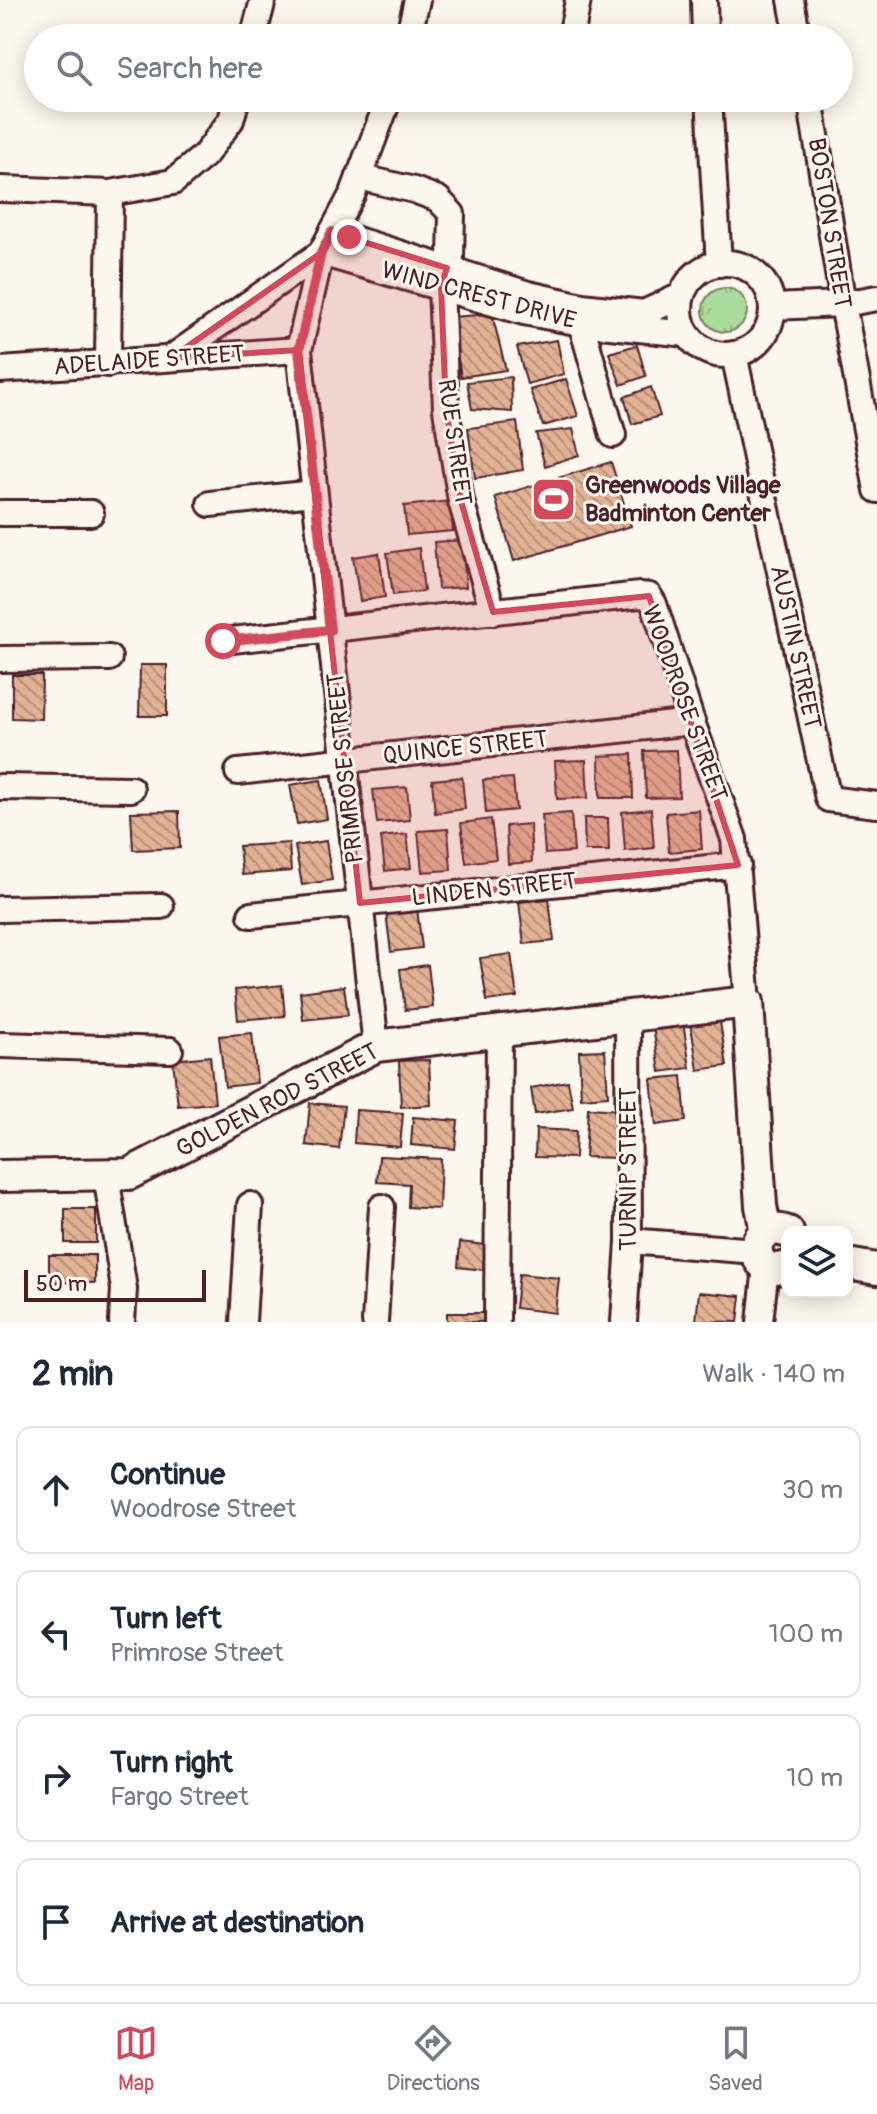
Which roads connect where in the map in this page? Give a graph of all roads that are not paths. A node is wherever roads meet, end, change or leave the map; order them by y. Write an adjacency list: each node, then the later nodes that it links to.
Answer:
1 (263, 0): 6 (street)
2 (417, 0): 7 (street)
3 (578, 0): 8 (street)
4 (704, 0): 9 (street)
5 (791, 0): 10 (street)
6 (257, 24)
7 (411, 24)
8 (574, 24)
9 (705, 24)
10 (795, 24)
11 (233, 112): 17 (street)
12 (384, 112): 15 (street, PRIMROSE STREET)
13 (710, 112): 19 (street)
14 (812, 112): 23 (street, BOSTON STREET)
15 (359, 177): 18 (street, PRIMROSE STREET); 20 (street, RUE STREET)
16 (0, 189): 17 (street)
17 (110, 193): 30 (street)
18 (326, 242): 20 (street, WIND CREST DRIVE); 27 (street, PRIMROSE STREET); 29 (street)
19 (719, 264): 21 (street); 24 (street)
20 (444, 277): 21 (street, WIND CREST DRIVE); 25 (street, WIND CREST DRIVE); 38 (street, RUE STREET)
21 (681, 296): 26 (street)
22 (877, 298): 23 (street)
23 (843, 304): 24 (street); 33 (street, BOSTON STREET)
24 (772, 307): 28 (street)
25 (581, 323): 26 (street, WIND CREST DRIVE); 32 (street)
26 (687, 334): 28 (street)
27 (299, 350): 29 (street, ADELAIDE STREET); 34 (street, PRIMROSE STREET)
28 (734, 354): 48 (street, AUSTIN STREET)
29 (171, 358): 30 (street, ADELAIDE STREET)
30 (108, 364): 31 (street, ADELAIDE STREET)
31 (0, 370)
32 (613, 435)
33 (877, 490)
34 (314, 493): 35 (street); 39 (street, PRIMROSE STREET)
35 (210, 504)
36 (0, 513): 37 (street)
37 (91, 513)
38 (493, 612): 39 (street, WOODROSE STREET); 43 (street, WOODROSE STREET)
39 (330, 630): 40 (street, WOODROSE STREET); 44 (street, PRIMROSE STREET)
40 (223, 641)
41 (109, 658): 42 (street)
42 (0, 659)
43 (692, 722): 44 (street, QUINCE STREET); 49 (street, WOODROSE STREET)
44 (344, 761): 45 (street, QUINCE STREET); 50 (street, PRIMROSE STREET)
45 (238, 772)
46 (0, 787): 47 (street)
47 (131, 789)
48 (877, 805)
49 (738, 865): 50 (street, LINDEN STREET); 54 (street, WOODROSE STREET)
50 (360, 903): 53 (street, LINDEN STREET); 58 (street, PRIMROSE STREET)
51 (161, 906): 52 (street)
52 (0, 909)
53 (251, 915)
54 (748, 1002): 55 (street, GOLDEN ROD STREET); 65 (street, WOODROSE STREET)
55 (628, 1015): 56 (street, GOLDEN ROD STREET); 64 (street, TURNIP STREET)
56 (499, 1031): 58 (street, GOLDEN ROD STREET); 71 (street)
57 (0, 1045): 59 (street)
58 (376, 1046): 60 (street, GOLDEN ROD STREET)
59 (170, 1050)
60 (106, 1175): 61 (street, GOLDEN ROD STREET); 68 (street)
61 (0, 1176)
62 (250, 1205): 69 (street)
63 (382, 1207): 70 (street)
64 (629, 1241): 65 (street); 72 (street, TURNIP STREET)
65 (773, 1250): 73 (street)
66 (853, 1265): 67 (street)
67 (877, 1269)
68 (122, 1322)
69 (243, 1322)
70 (375, 1322)
71 (497, 1322)
72 (624, 1322)
73 (760, 1322)

